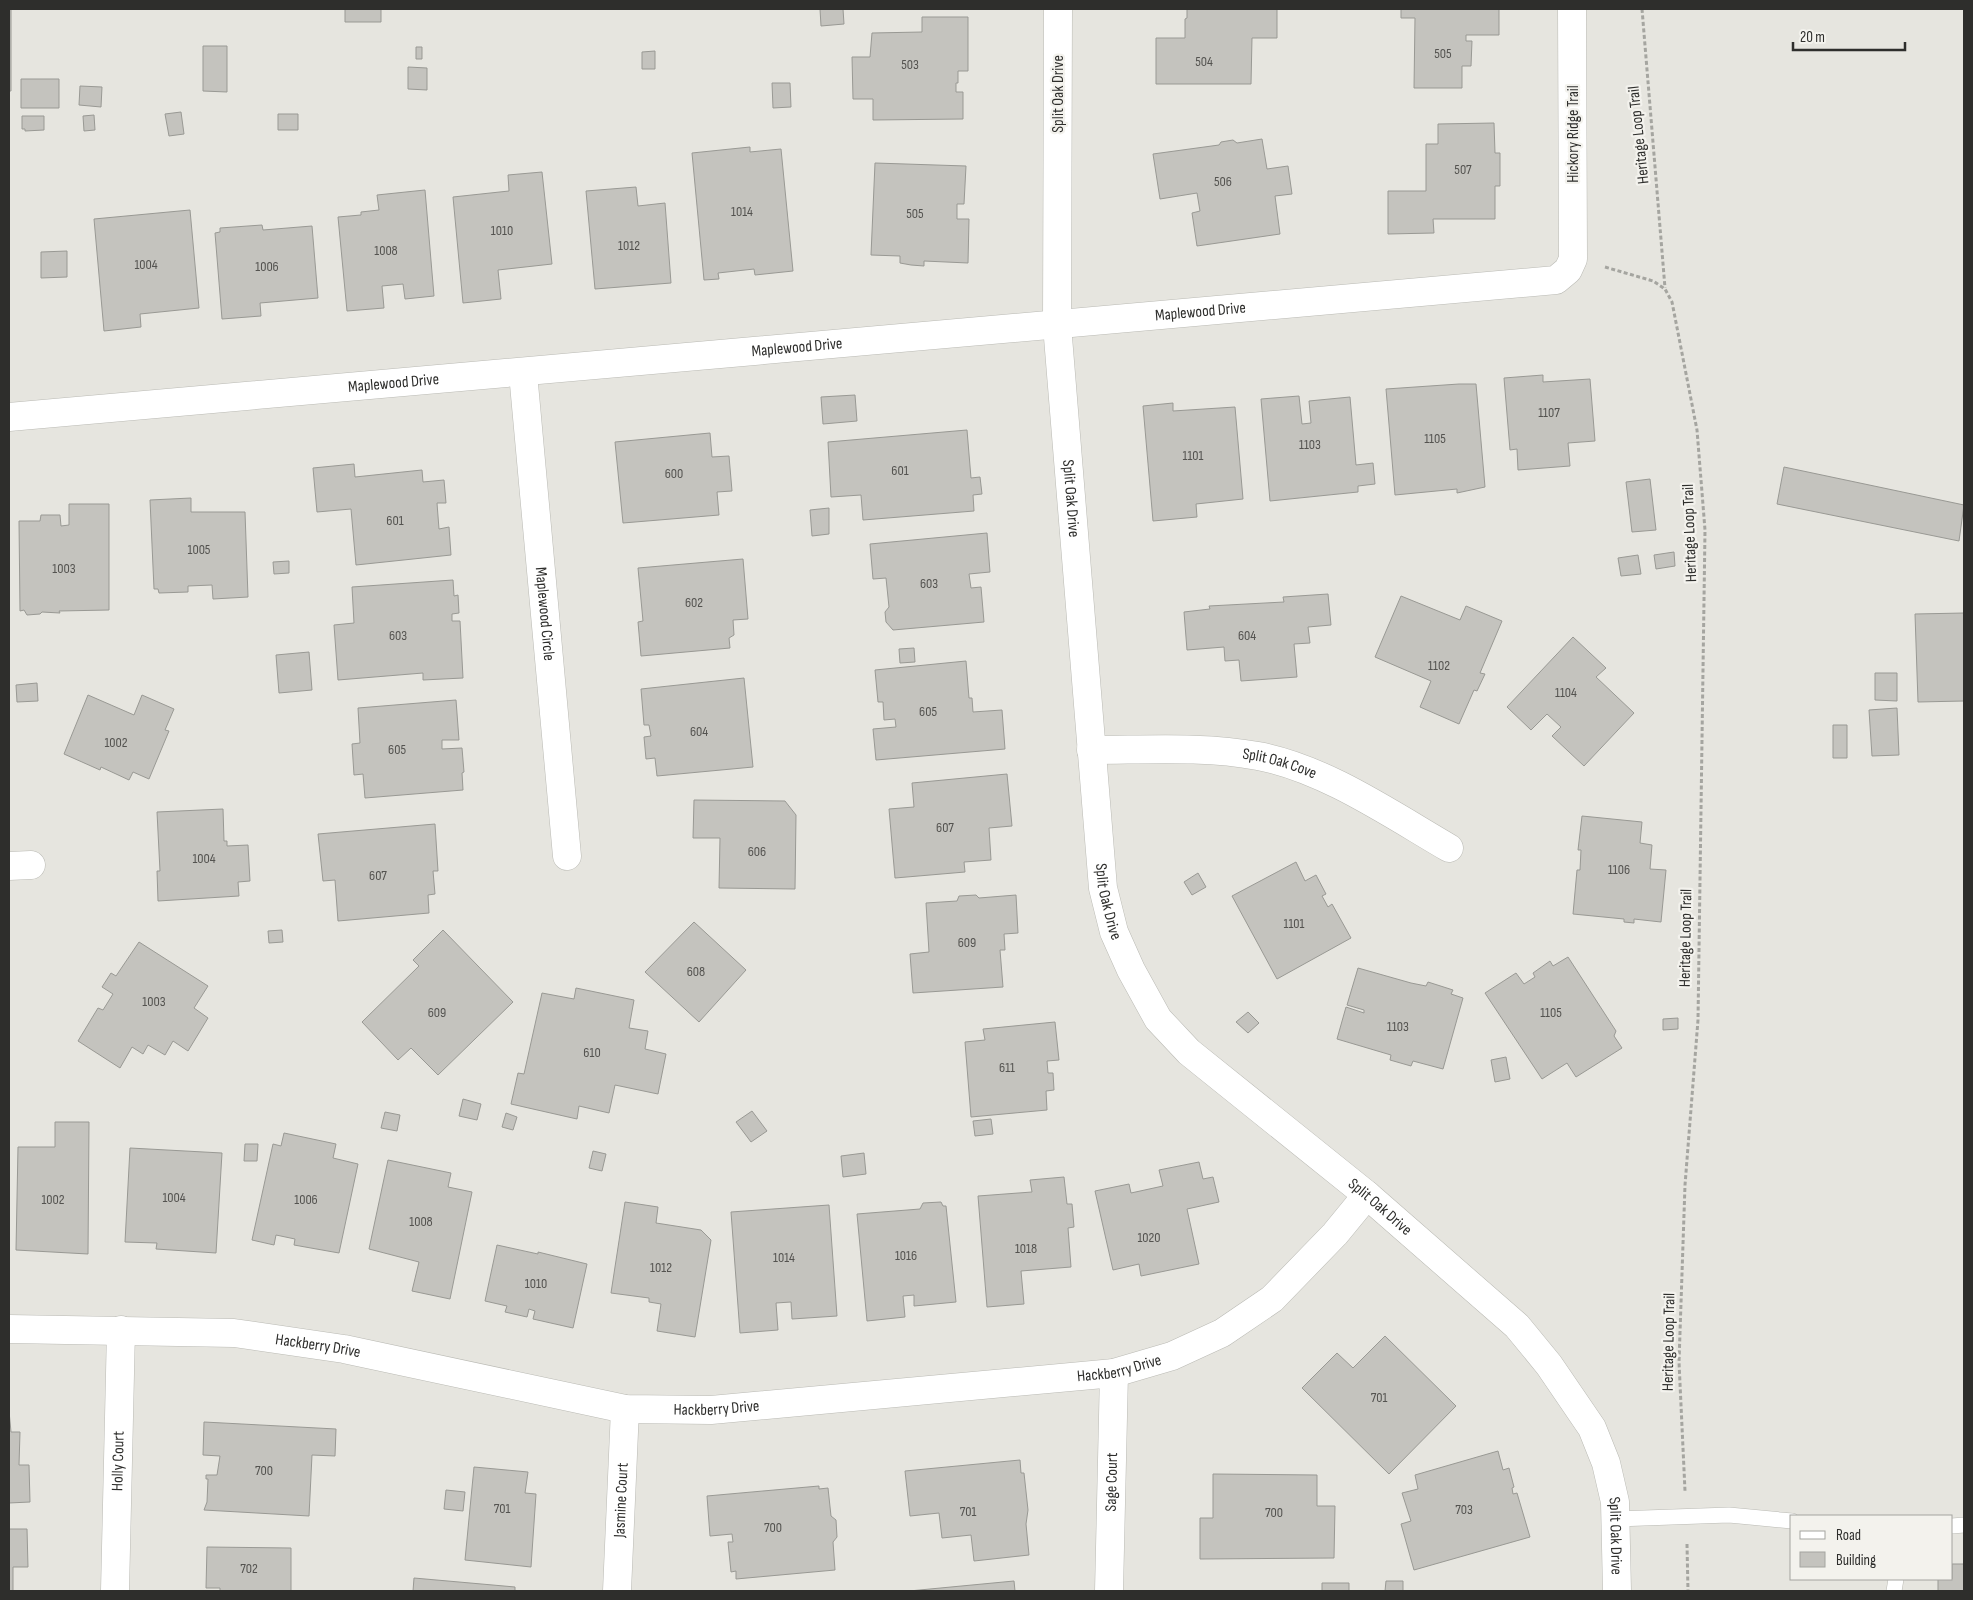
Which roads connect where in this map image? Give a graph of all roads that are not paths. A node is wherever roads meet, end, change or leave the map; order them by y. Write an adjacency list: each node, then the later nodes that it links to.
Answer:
1 (1058, 9): 4 (street, Split Oak Drive)
2 (1572, 9): 3 (street, Hickory Ridge Trail)
3 (1574, 258): 4 (street, Maplewood Drive)
4 (1057, 325): 5 (street, Maplewood Drive); 7 (street, Split Oak Drive)
5 (523, 373): 6 (street, Maplewood Drive); 9 (street, Maplewood Circle)
6 (9, 417)
7 (1091, 750): 8 (street, Split Oak Cove); 10 (street, Split Oak Drive)
8 (1449, 848)
9 (567, 856)
10 (1367, 1195): 13 (street, Hackberry Drive); 15 (street, Split Oak Drive)
11 (9, 1329): 12 (street, Hackberry Drive)
12 (121, 1330): 14 (street, Hackberry Drive); 17 (street, Holly Court)
13 (1114, 1373): 14 (street, Hackberry Drive); 19 (street, Sage Court)
14 (625, 1409): 18 (street, Jasmine Court)
15 (1616, 1519): 16 (lane); 20 (street, Split Oak Drive)
16 (1790, 1521)
17 (115, 1591)
18 (617, 1591)
19 (1109, 1591)
20 (1617, 1591)

